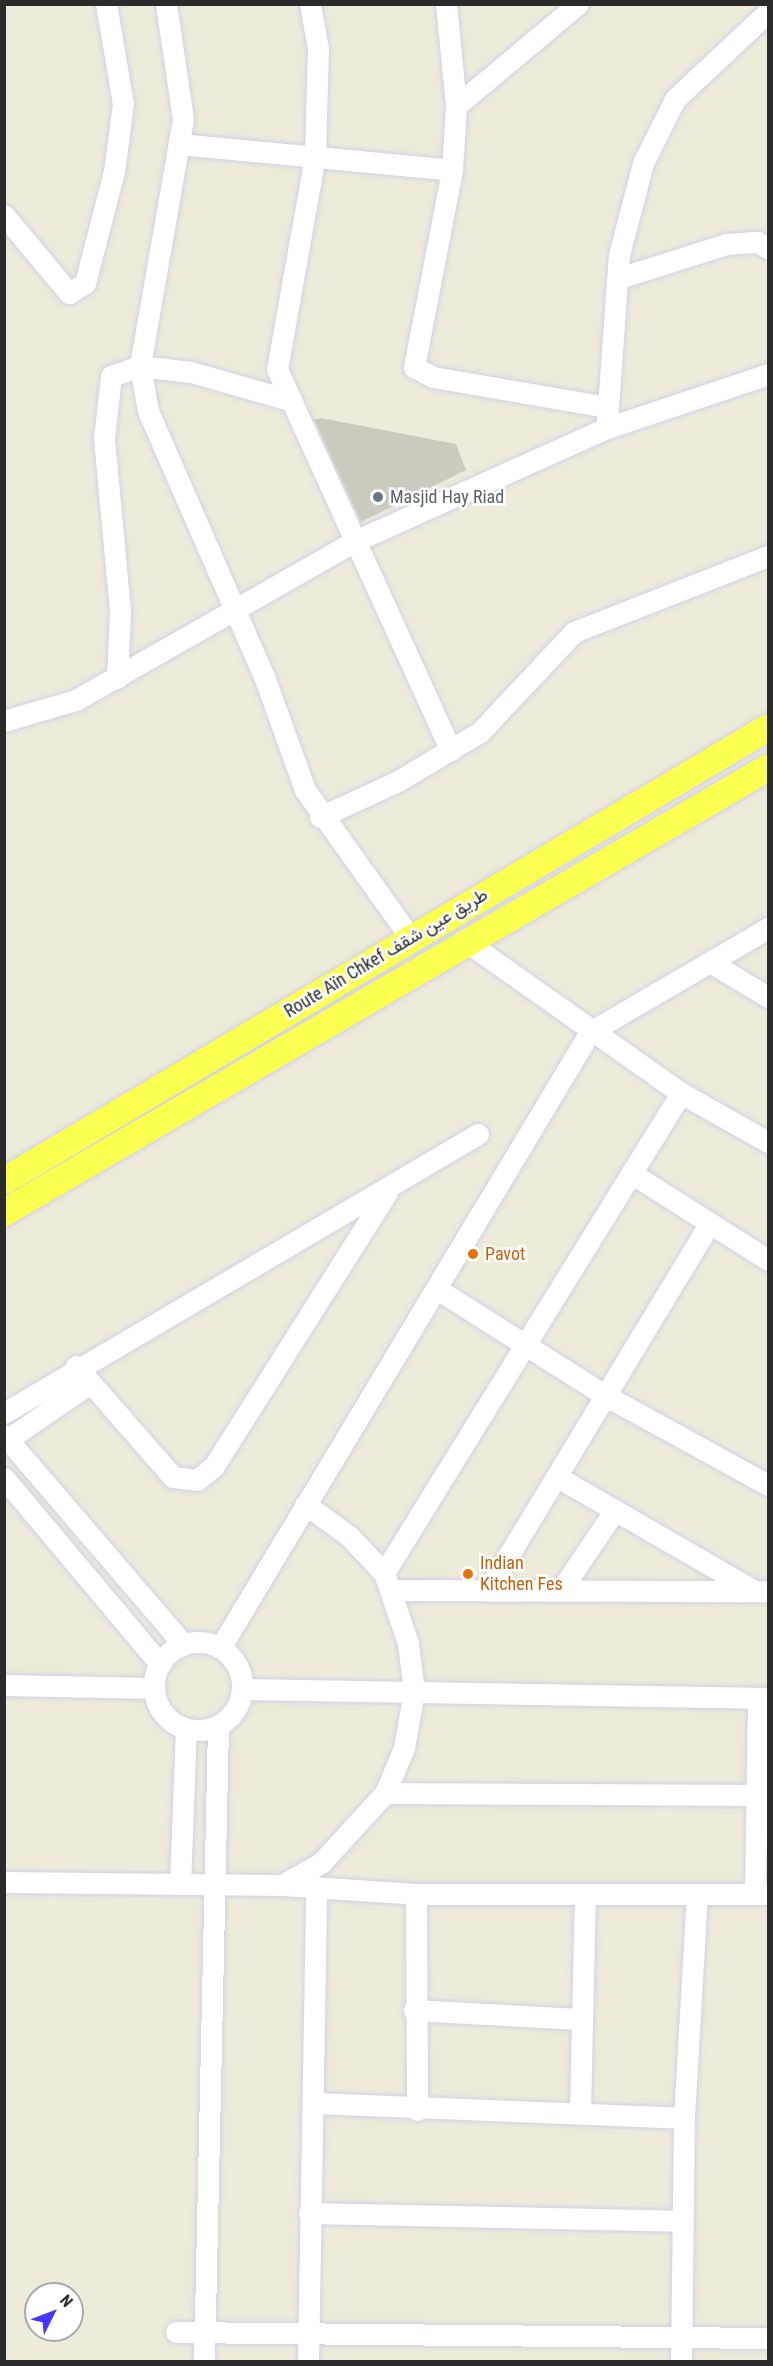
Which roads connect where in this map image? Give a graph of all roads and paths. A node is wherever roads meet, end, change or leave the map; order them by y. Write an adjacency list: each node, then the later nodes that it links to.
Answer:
1 (106, 4): 11 (street)
2 (166, 4): 8 (street)
3 (310, 4): 9 (street)
4 (446, 4): 7 (street)
5 (578, 4): 7 (street)
6 (768, 12): 13 (street)
7 (456, 106): 10 (street)
8 (179, 144): 9 (street); 14 (street)
9 (315, 156): 10 (street); 16 (street)
10 (452, 170): 17 (street)
11 (4, 215)
12 (768, 248): 13 (street)
13 (619, 278): 17 (street)
14 (140, 366): 16 (street); 20 (street); 21 (street)
15 (768, 374): 17 (street)
16 (286, 399): 18 (street)
17 (607, 417): 18 (street)
18 (355, 541): 20 (street); 24 (street)
19 (768, 556): 24 (street)
20 (236, 609): 21 (street); 26 (street)
21 (117, 678): 22 (street)
22 (4, 721)
23 (768, 727): 28 (main road, Route Aïn Chkef طريق عين شقف)
24 (451, 750): 26 (street)
25 (768, 766): 29 (main road, Route Aïn Chkef طريق عين شقف)
26 (320, 817): 28 (street)
27 (768, 928): 30 (street)
28 (410, 937): 37 (main road, Route Aïn Chkef طريق عين شقف)
29 (464, 940): 32 (street); 39 (main road, Route Aïn Chkef طريق عين شقف)
30 (711, 962): 31 (street); 32 (street)
31 (768, 997)
32 (590, 1032): 33 (street); 42 (street)
33 (681, 1092): 35 (street); 36 (street)
34 (478, 1134): 38 (street)
35 (768, 1142)
36 (631, 1173): 40 (street); 43 (street)
37 (4, 1180)
38 (388, 1190): 44 (street); 45 (street)
39 (4, 1212)
40 (708, 1226): 41 (street); 46 (street)
41 (768, 1260)
42 (436, 1289): 43 (street); 52 (street)
43 (525, 1343): 46 (street); 54 (street)
44 (76, 1366): 45 (street); 47 (street)
45 (90, 1383): 48 (street)
46 (608, 1397): 50 (street); 51 (street)
47 (4, 1413)
48 (6, 1437): 58 (street)
49 (4, 1478): 60 (street)
50 (559, 1478): 53 (street); 55 (street)
51 (768, 1485)
52 (305, 1504): 54 (street); 59 (street)
53 (615, 1510): 56 (street); 57 (street)
54 (388, 1581): 55 (street); 64 (street)
55 (490, 1586): 56 (street)
56 (563, 1587): 57 (street)
57 (760, 1590)
58 (183, 1644): 59 (street); 60 (street)
59 (220, 1648): 63 (street)
60 (160, 1664): 62 (street)
61 (4, 1685): 62 (street)
62 (154, 1688): 67 (street)
63 (243, 1689): 64 (street); 66 (street)
64 (414, 1692): 65 (street); 68 (street)
65 (763, 1698): 69 (street)
66 (218, 1726): 67 (street); 73 (street)
67 (186, 1729): 71 (street)
68 (385, 1793): 69 (street); 72 (street)
69 (756, 1796): 77 (street)
70 (4, 1882): 71 (street)
71 (180, 1884): 73 (street)
72 (282, 1885): 73 (street); 74 (street)
73 (211, 1887): 88 (street)
74 (316, 1887): 75 (street); 81 (street)
75 (416, 1894): 78 (street); 79 (street)
76 (697, 1894): 77 (street); 78 (street); 84 (street)
77 (762, 1894)
78 (585, 1896): 80 (street)
79 (414, 2010): 80 (street); 82 (street)
80 (582, 2019): 83 (street)
81 (313, 2103): 82 (street); 85 (street)
82 (417, 2110): 83 (street)
83 (580, 2111): 84 (street)
84 (684, 2118): 86 (street)
85 (309, 2213): 86 (street); 89 (street)
86 (681, 2221): 90 (street)
87 (176, 2332): 88 (street)
88 (205, 2333): 89 (street); 92 (street)
89 (309, 2333): 90 (street); 93 (street)
90 (682, 2338): 91 (street); 94 (street)
91 (768, 2338)
92 (204, 2361)
93 (308, 2361)
94 (681, 2361)

